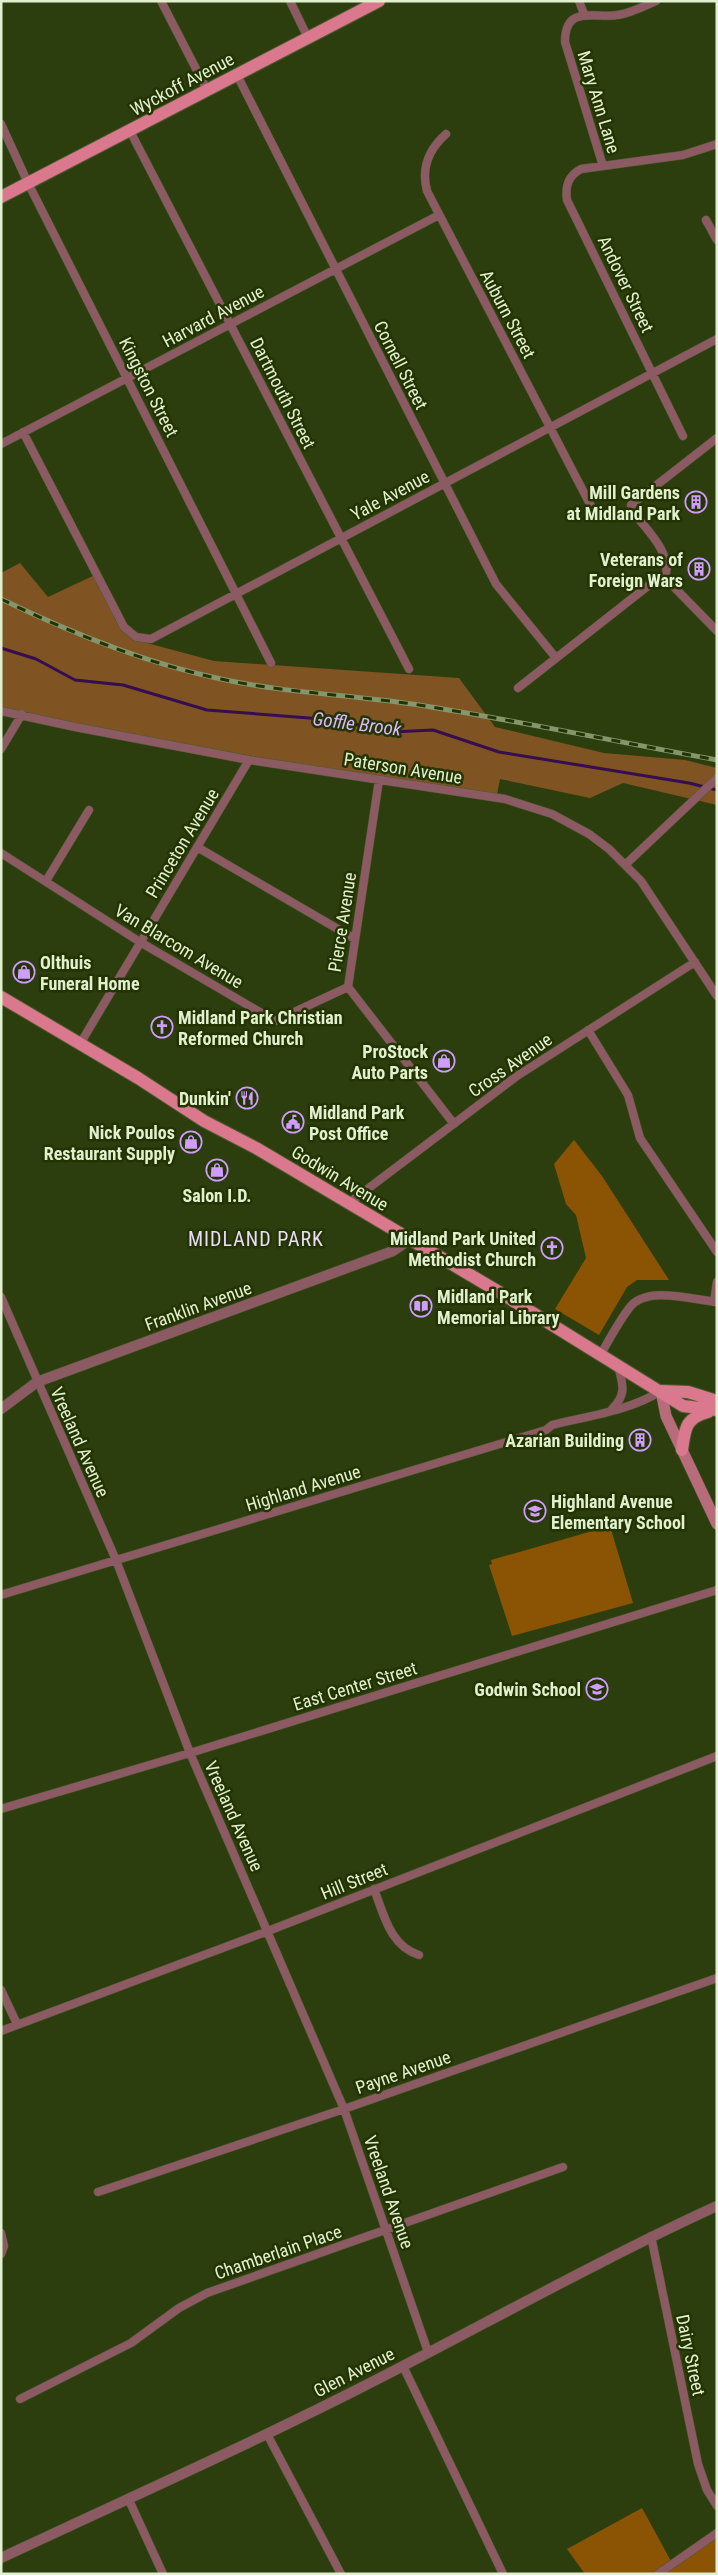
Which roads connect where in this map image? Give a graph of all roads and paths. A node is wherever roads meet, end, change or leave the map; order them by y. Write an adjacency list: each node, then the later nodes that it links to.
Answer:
1 (161, 1): 9 (street)
2 (290, 1): 7 (street)
3 (378, 1): 7 (main road, Wyckoff Avenue)
4 (579, 1): 6 (street)
5 (656, 1): 6 (street)
6 (584, 14): 14 (street, Mary Ann Lane)
7 (308, 38): 8 (main road, Wyckoff Avenue)
8 (237, 75): 9 (main road, Wyckoff Avenue); 20 (street, Cornell Street)
9 (207, 90): 11 (main road, Wyckoff Avenue)
10 (1, 124): 15 (street, Kingston Street)
11 (130, 131): 15 (main road, Wyckoff Avenue); 21 (street, Dartmouth Street)
12 (446, 134): 17 (street, Auburn Street)
13 (717, 144): 14 (street, Mary Ann Lane)
14 (604, 166): 23 (street, Andover Street)
15 (28, 183): 16 (main road, Wyckoff Avenue); 24 (street, Kingston Street)
16 (1, 197)
17 (439, 215): 20 (street, Harvard Avenue); 25 (street, Auburn Street)
18 (706, 220): 19 (street)
19 (717, 240)
20 (336, 269): 21 (street, Harvard Avenue); 30 (street, Cornell Street)
21 (231, 324): 24 (street, Harvard Avenue); 32 (street, Dartmouth Street)
22 (717, 339): 23 (street, Yale Avenue)
23 (653, 373): 25 (street, Yale Avenue); 27 (street, Andover Street)
24 (127, 378): 26 (street, Harvard Avenue); 34 (street, Kingston Street)
25 (550, 427): 30 (street, Yale Avenue); 31 (street, Auburn Street)
26 (24, 432): 29 (street, Harvard Avenue); 34 (street, Yale Avenue)
27 (683, 436)
28 (717, 438): 33 (street)
29 (1, 444)
30 (445, 483): 32 (street, Yale Avenue); 36 (street, Cornell Street)
31 (592, 508)
32 (342, 538): 34 (street, Yale Avenue); 38 (street, Dartmouth Street)
33 (664, 581): 35 (street); 36 (street)
34 (237, 594): 37 (street, Kingston Street)
35 (717, 631)
36 (556, 658): 39 (street)
37 (271, 663)
38 (409, 669)
39 (518, 688)
40 (1, 711): 41 (street, Paterson Avenue)
41 (22, 714): 42 (street); 43 (street, Paterson Avenue)
42 (1, 749)
43 (249, 760): 45 (street, Paterson Avenue); 47 (street, Princeton Avenue)
44 (717, 778): 49 (street)
45 (379, 780): 49 (street, Paterson Avenue); 51 (street, Pierce Avenue)
46 (89, 810): 50 (street)
47 (197, 847): 51 (street); 52 (street, Princeton Avenue)
48 (1, 853): 50 (street, Van Blarcom Avenue)
49 (626, 864): 53 (street, Paterson Avenue)
50 (46, 881): 52 (street, Van Blarcom Avenue)
51 (355, 939): 54 (street, Pierce Avenue)
52 (140, 942): 54 (street, Van Blarcom Avenue); 58 (street, Princeton Avenue)
53 (695, 962): 55 (street, Paterson Avenue); 57 (street, Cross Avenue)
54 (348, 987): 59 (street, Pierce Avenue)
55 (717, 996)
56 (1, 997): 58 (main road, Godwin Avenue)
57 (588, 1030): 59 (street, Cross Avenue); 62 (street)
58 (80, 1044): 60 (main road, Godwin Avenue)
59 (454, 1124): 60 (street, Cross Avenue)
60 (349, 1203): 61 (main road, Godwin Avenue)
61 (409, 1240): 66 (main road, Godwin Avenue); 68 (street, Franklin Avenue)
62 (717, 1252)
63 (717, 1282): 65 (street)
64 (1, 1297): 68 (street, Vreeland Avenue)
65 (716, 1302): 66 (street)
66 (601, 1354): 67 (main road, Godwin Avenue)
67 (618, 1364): 69 (main road, Godwin Avenue); 72 (street)
68 (37, 1382): 71 (street, Franklin Avenue); 75 (street, Vreeland Avenue)
69 (661, 1391): 70 (main road, Godwin Avenue); 72 (street, Highland Avenue); 73 (main road)
70 (714, 1407): 73 (main road)
71 (1, 1409)
72 (612, 1409): 75 (street, Highland Avenue)
73 (682, 1450): 74 (main road)
74 (716, 1520)
75 (116, 1560): 77 (street, Highland Avenue); 78 (street, Vreeland Avenue)
76 (717, 1590): 78 (street, East Center Street)
77 (1, 1595)
78 (190, 1753): 80 (street, East Center Street); 82 (street, Vreeland Avenue)
79 (717, 1756): 81 (street, Hill Street)
80 (1, 1808)
81 (374, 1889): 82 (street, Hill Street); 83 (street)
82 (268, 1931): 86 (street, Hill Street); 88 (street, Vreeland Avenue)
83 (419, 1955)
84 (717, 1978): 88 (street, Payne Avenue)
85 (1, 1990): 86 (street)
86 (17, 2024): 87 (street, Hill Street)
87 (1, 2031)
88 (344, 2109): 90 (street, Payne Avenue); 92 (street, Vreeland Avenue)
89 (563, 2167): 92 (street, Chamberlain Place)
90 (98, 2192)
91 (717, 2206): 94 (street, Glen Avenue)
92 (385, 2230): 96 (street, Vreeland Avenue); 98 (street, Chamberlain Place)
93 (1, 2233): 95 (street)
94 (651, 2236): 96 (street, Glen Avenue); 101 (street, Dairy Street)
95 (1, 2254)
96 (428, 2352): 97 (street, Glen Avenue)
97 (403, 2366): 99 (street, Glen Avenue); 106 (street)
98 (20, 2399)
99 (267, 2434): 100 (street, Glen Avenue); 105 (street)
100 (128, 2498): 103 (street, Glen Avenue); 104 (street)
101 (717, 2506)
102 (717, 2533): 107 (street)
103 (1, 2558)
104 (163, 2574)
105 (341, 2574)
106 (503, 2574)
107 (658, 2574)

